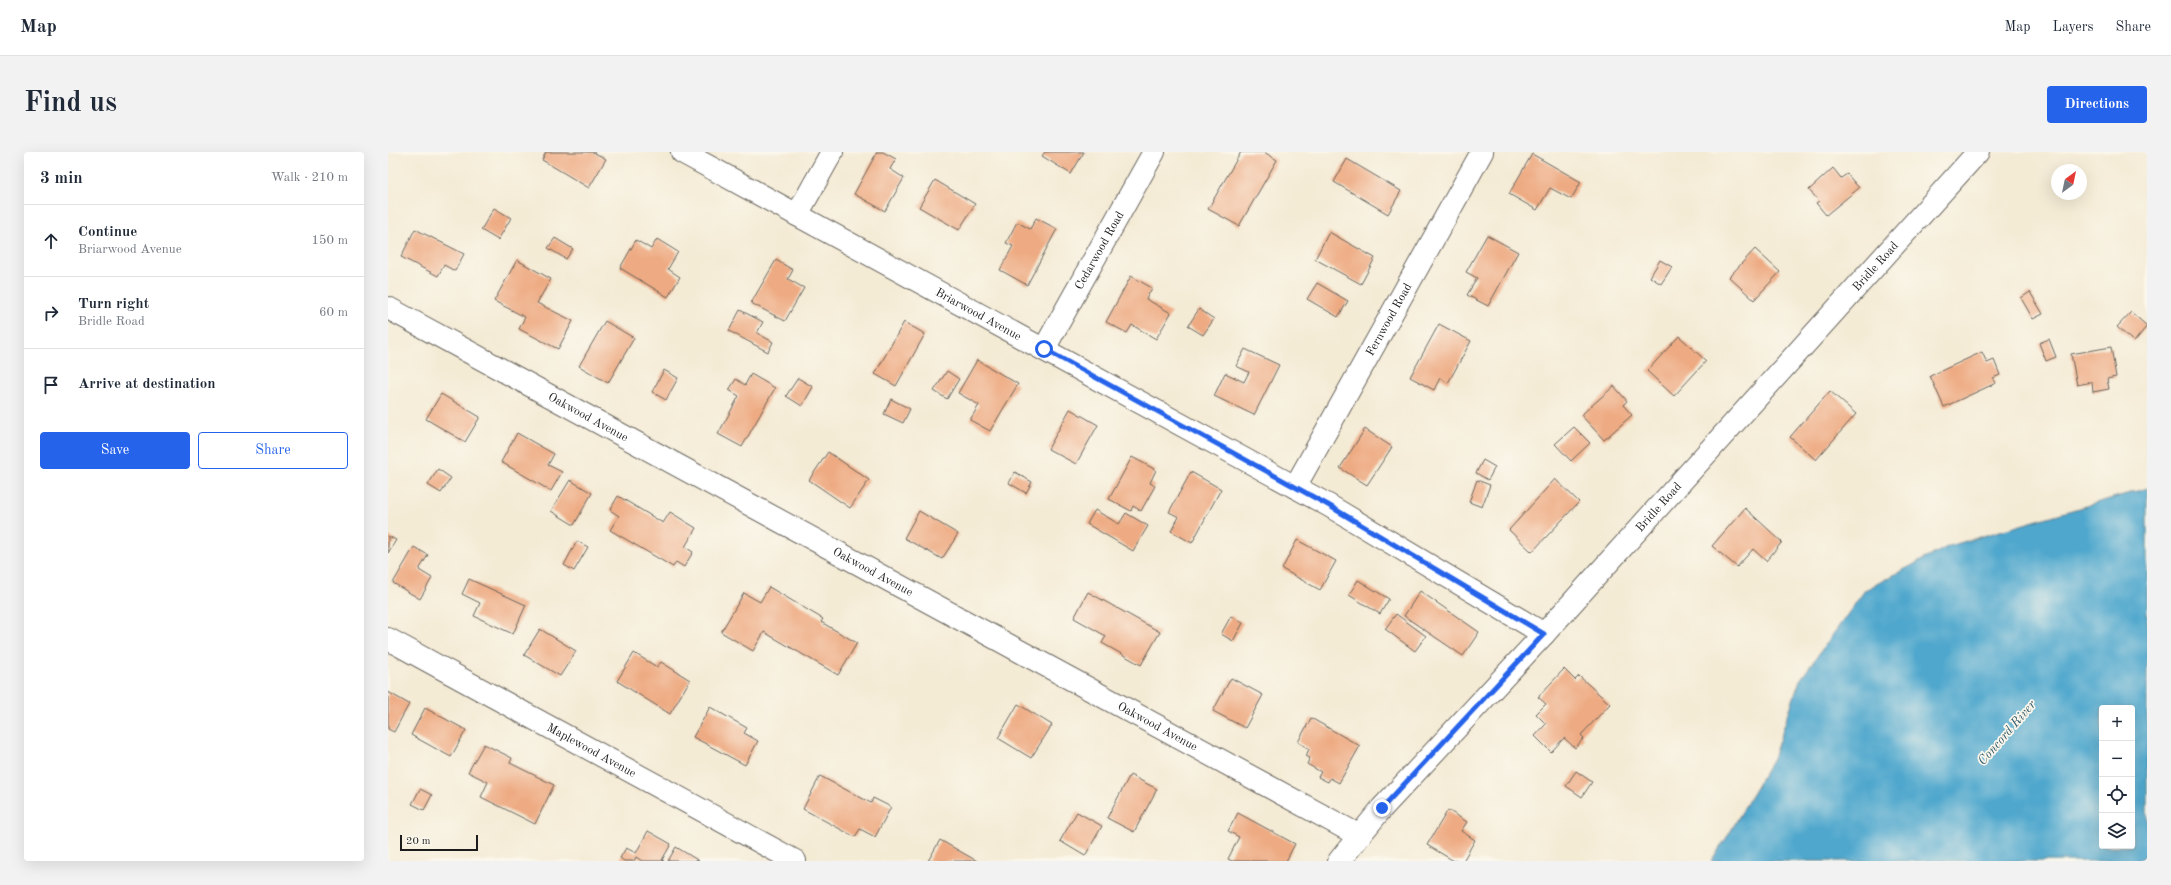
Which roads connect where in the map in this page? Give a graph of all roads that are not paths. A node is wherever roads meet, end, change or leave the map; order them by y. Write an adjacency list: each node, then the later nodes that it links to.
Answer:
1 (682, 152): 6 (street, Briarwood Avenue)
2 (832, 152): 6 (street)
3 (1154, 152): 8 (street, Cedarwood Road)
4 (1482, 152): 9 (street, Fernwood Road)
5 (1978, 152): 10 (street, Bridle Road)
6 (797, 215): 8 (street, Briarwood Avenue)
7 (388, 308): 12 (street, Oakwood Avenue)
8 (1044, 349): 9 (street, Briarwood Avenue)
9 (1295, 487): 10 (street, Briarwood Avenue)
10 (1544, 634): 12 (street, Bridle Road)
11 (388, 639): 13 (street, Maplewood Avenue)
12 (1358, 835): 14 (street, Bridle Road)
13 (795, 861)
14 (1339, 861)

